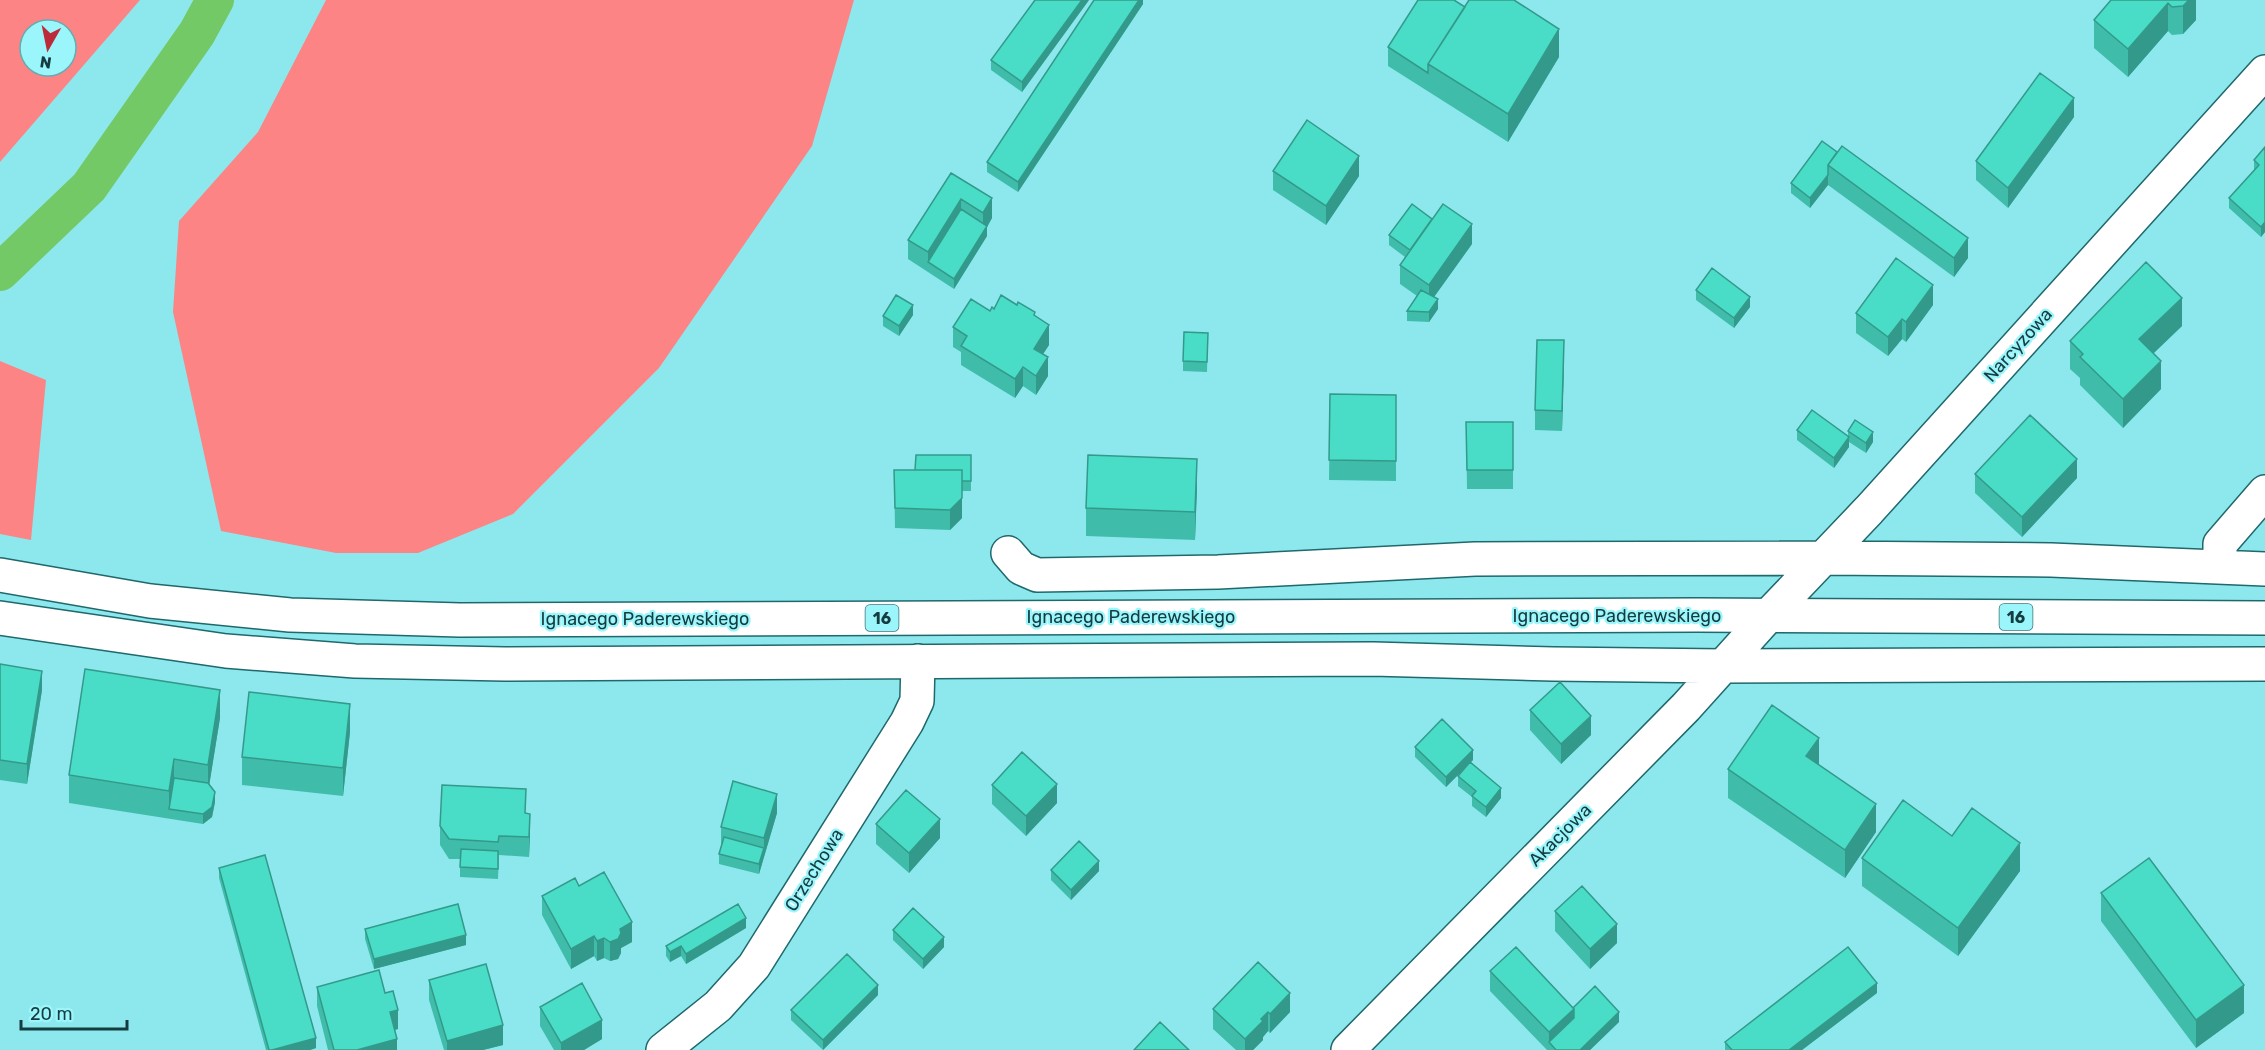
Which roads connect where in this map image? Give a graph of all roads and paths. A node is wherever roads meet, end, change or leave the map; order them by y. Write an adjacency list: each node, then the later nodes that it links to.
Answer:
1 (2265, 72): 4 (main road, Narcyzowa)
2 (2265, 492): 5 (main road)
3 (1008, 553): 4 (main road)
4 (1824, 558): 5 (main road); 8 (main road, Narcyzowa)
5 (2220, 567): 6 (main road)
6 (2265, 569)
7 (0, 575): 8 (main road, Ignacego Paderewskiego / 16)
8 (1768, 616): 10 (main road, Ignacego Paderewskiego / 16); 13 (main road, Akacjowa)
9 (0, 618): 11 (main road)
10 (2265, 618)
11 (918, 661): 13 (main road); 14 (main road, Orzechowa)
12 (2265, 664): 13 (main road)
13 (1723, 666): 15 (main road, Akacjowa)
14 (663, 1050)
15 (1348, 1050)

